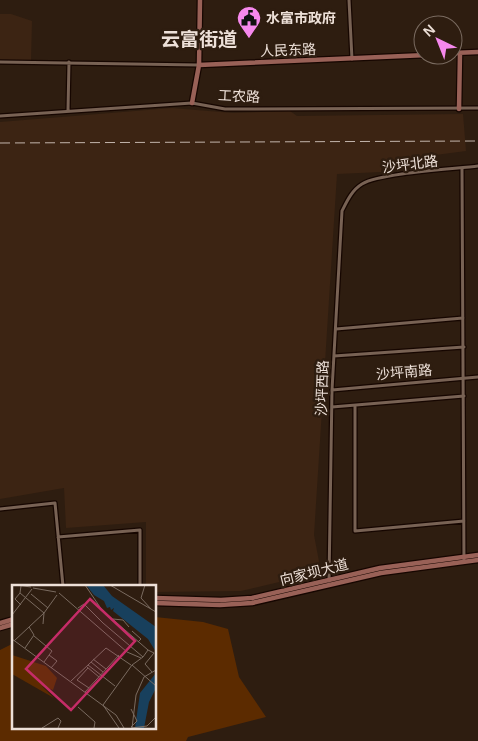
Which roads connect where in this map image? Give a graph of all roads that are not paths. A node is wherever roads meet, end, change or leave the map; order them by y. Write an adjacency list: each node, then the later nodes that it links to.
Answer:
1 (200, 0): 9 (main road)
2 (349, 0): 6 (street)
3 (478, 52): 4 (main road)
4 (463, 53)
5 (413, 56): 6 (main road, 人民东路)
6 (352, 59): 9 (main road, 人民东路)
7 (0, 62): 8 (street, 人民东路)
8 (69, 62): 9 (street, 人民东路); 14 (street)
9 (200, 65): 11 (main road)
10 (460, 65): 12 (main road)
11 (192, 103): 12 (street, 工农路); 14 (street, 工农路)
12 (459, 108): 13 (street, 工农路)
13 (478, 108)
14 (68, 110): 15 (street, 工农路)
15 (0, 116)
16 (478, 166): 17 (street, 沙坪北路)
17 (462, 168): 18 (street, 沙坪北路); 19 (street)
18 (350, 196): 20 (street, 沙坪西路)
19 (463, 318): 20 (street); 21 (street)
20 (336, 329): 22 (street, 沙坪西路)
21 (464, 347): 22 (street); 24 (street)
22 (334, 356): 25 (street, 沙坪西路)
23 (478, 377): 24 (street, 沙坪南路)
24 (464, 379): 25 (street, 沙坪南路); 26 (street)
25 (332, 390): 27 (street, 沙坪西路)
26 (464, 396): 27 (street); 30 (street)
27 (332, 407): 35 (street, 沙坪西路)
28 (355, 407): 30 (street)
29 (0, 509): 31 (street)
30 (464, 520): 33 (street)
31 (58, 537): 36 (street); 37 (street)
32 (478, 555): 33 (main road, 向家坝大道)
33 (464, 560): 34 (main road, 向家坝大道); 35 (main road, 向家坝大道)
34 (478, 560)
35 (329, 582): 38 (main road, 向家坝大道); 39 (main road, 向家坝大道)
36 (63, 585)
37 (140, 585)
38 (156, 598)
39 (156, 603)
40 (12, 619): 41 (main road)
41 (0, 623)

